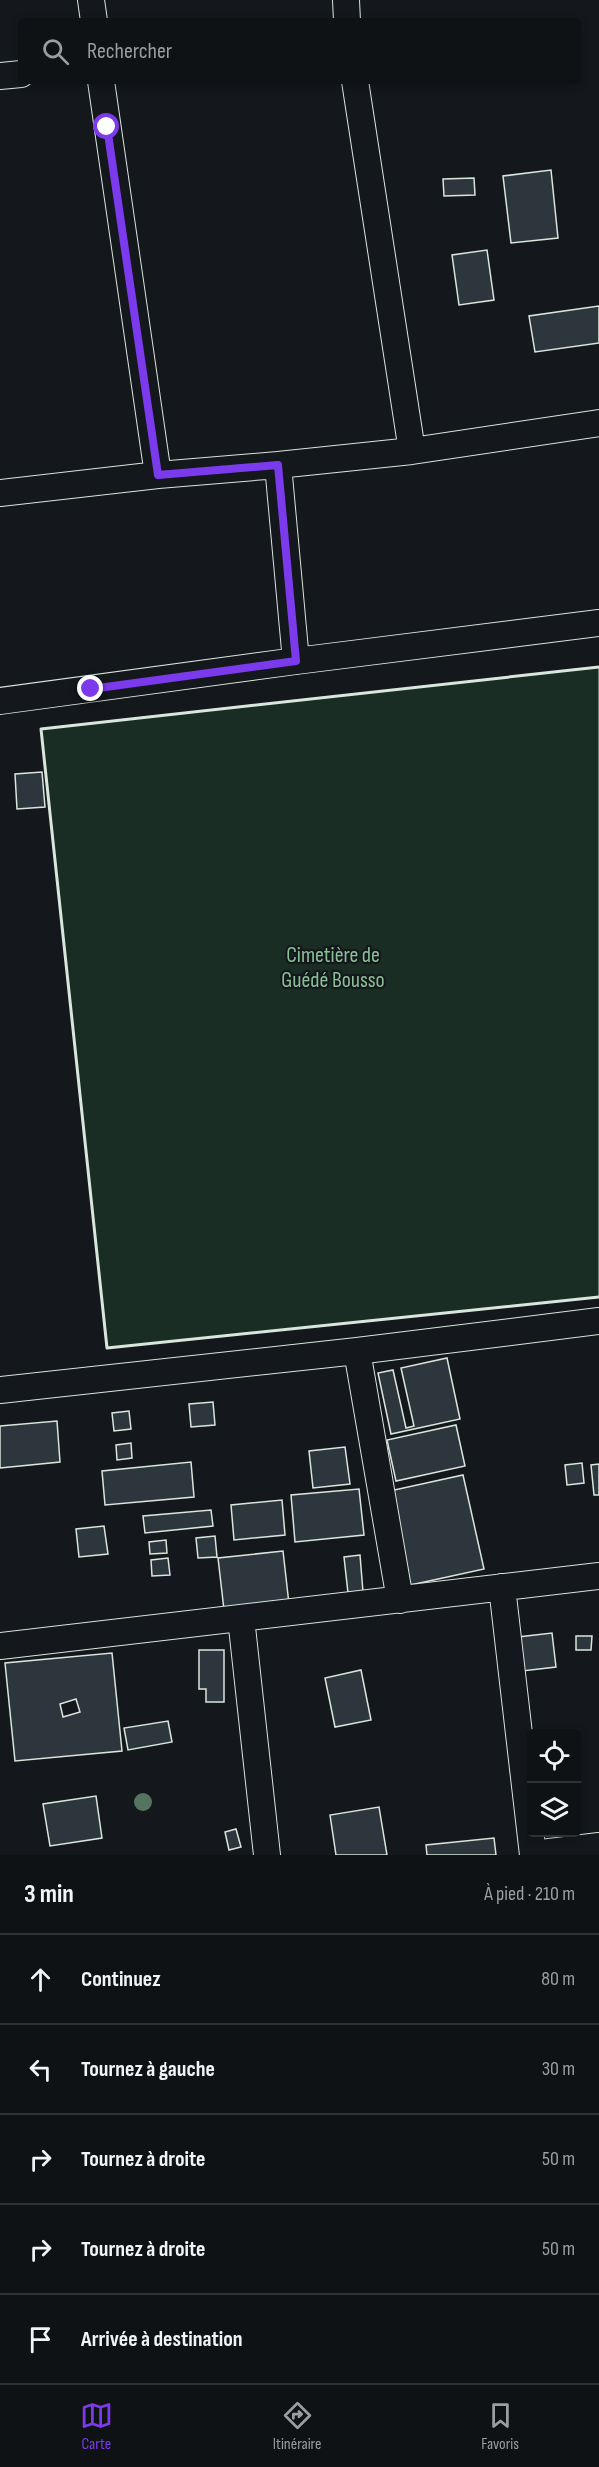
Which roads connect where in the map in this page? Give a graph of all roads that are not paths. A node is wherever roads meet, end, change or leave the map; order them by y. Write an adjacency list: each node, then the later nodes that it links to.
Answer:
1 (91, 0): 3 (street)
2 (346, 0): 4 (street)
3 (94, 18)
4 (347, 18)
5 (18, 74): 6 (street)
6 (0, 76)
7 (101, 84): 12 (street)
8 (355, 84): 10 (street)
9 (599, 423): 10 (street)
10 (411, 451): 11 (street)
11 (278, 465): 12 (street); 15 (street)
12 (158, 475): 13 (street)
13 (0, 493)
14 (599, 623): 15 (street)
15 (296, 661): 16 (street)
16 (0, 701)
17 (599, 1321): 18 (street)
18 (357, 1351): 19 (street); 22 (street)
19 (0, 1390)
20 (599, 1576): 21 (street)
21 (502, 1587): 22 (street); 27 (street)
22 (400, 1600): 23 (street)
23 (241, 1618): 24 (street); 26 (street)
24 (0, 1646)
25 (599, 1846): 27 (street)
26 (267, 1855)
27 (533, 1855)

